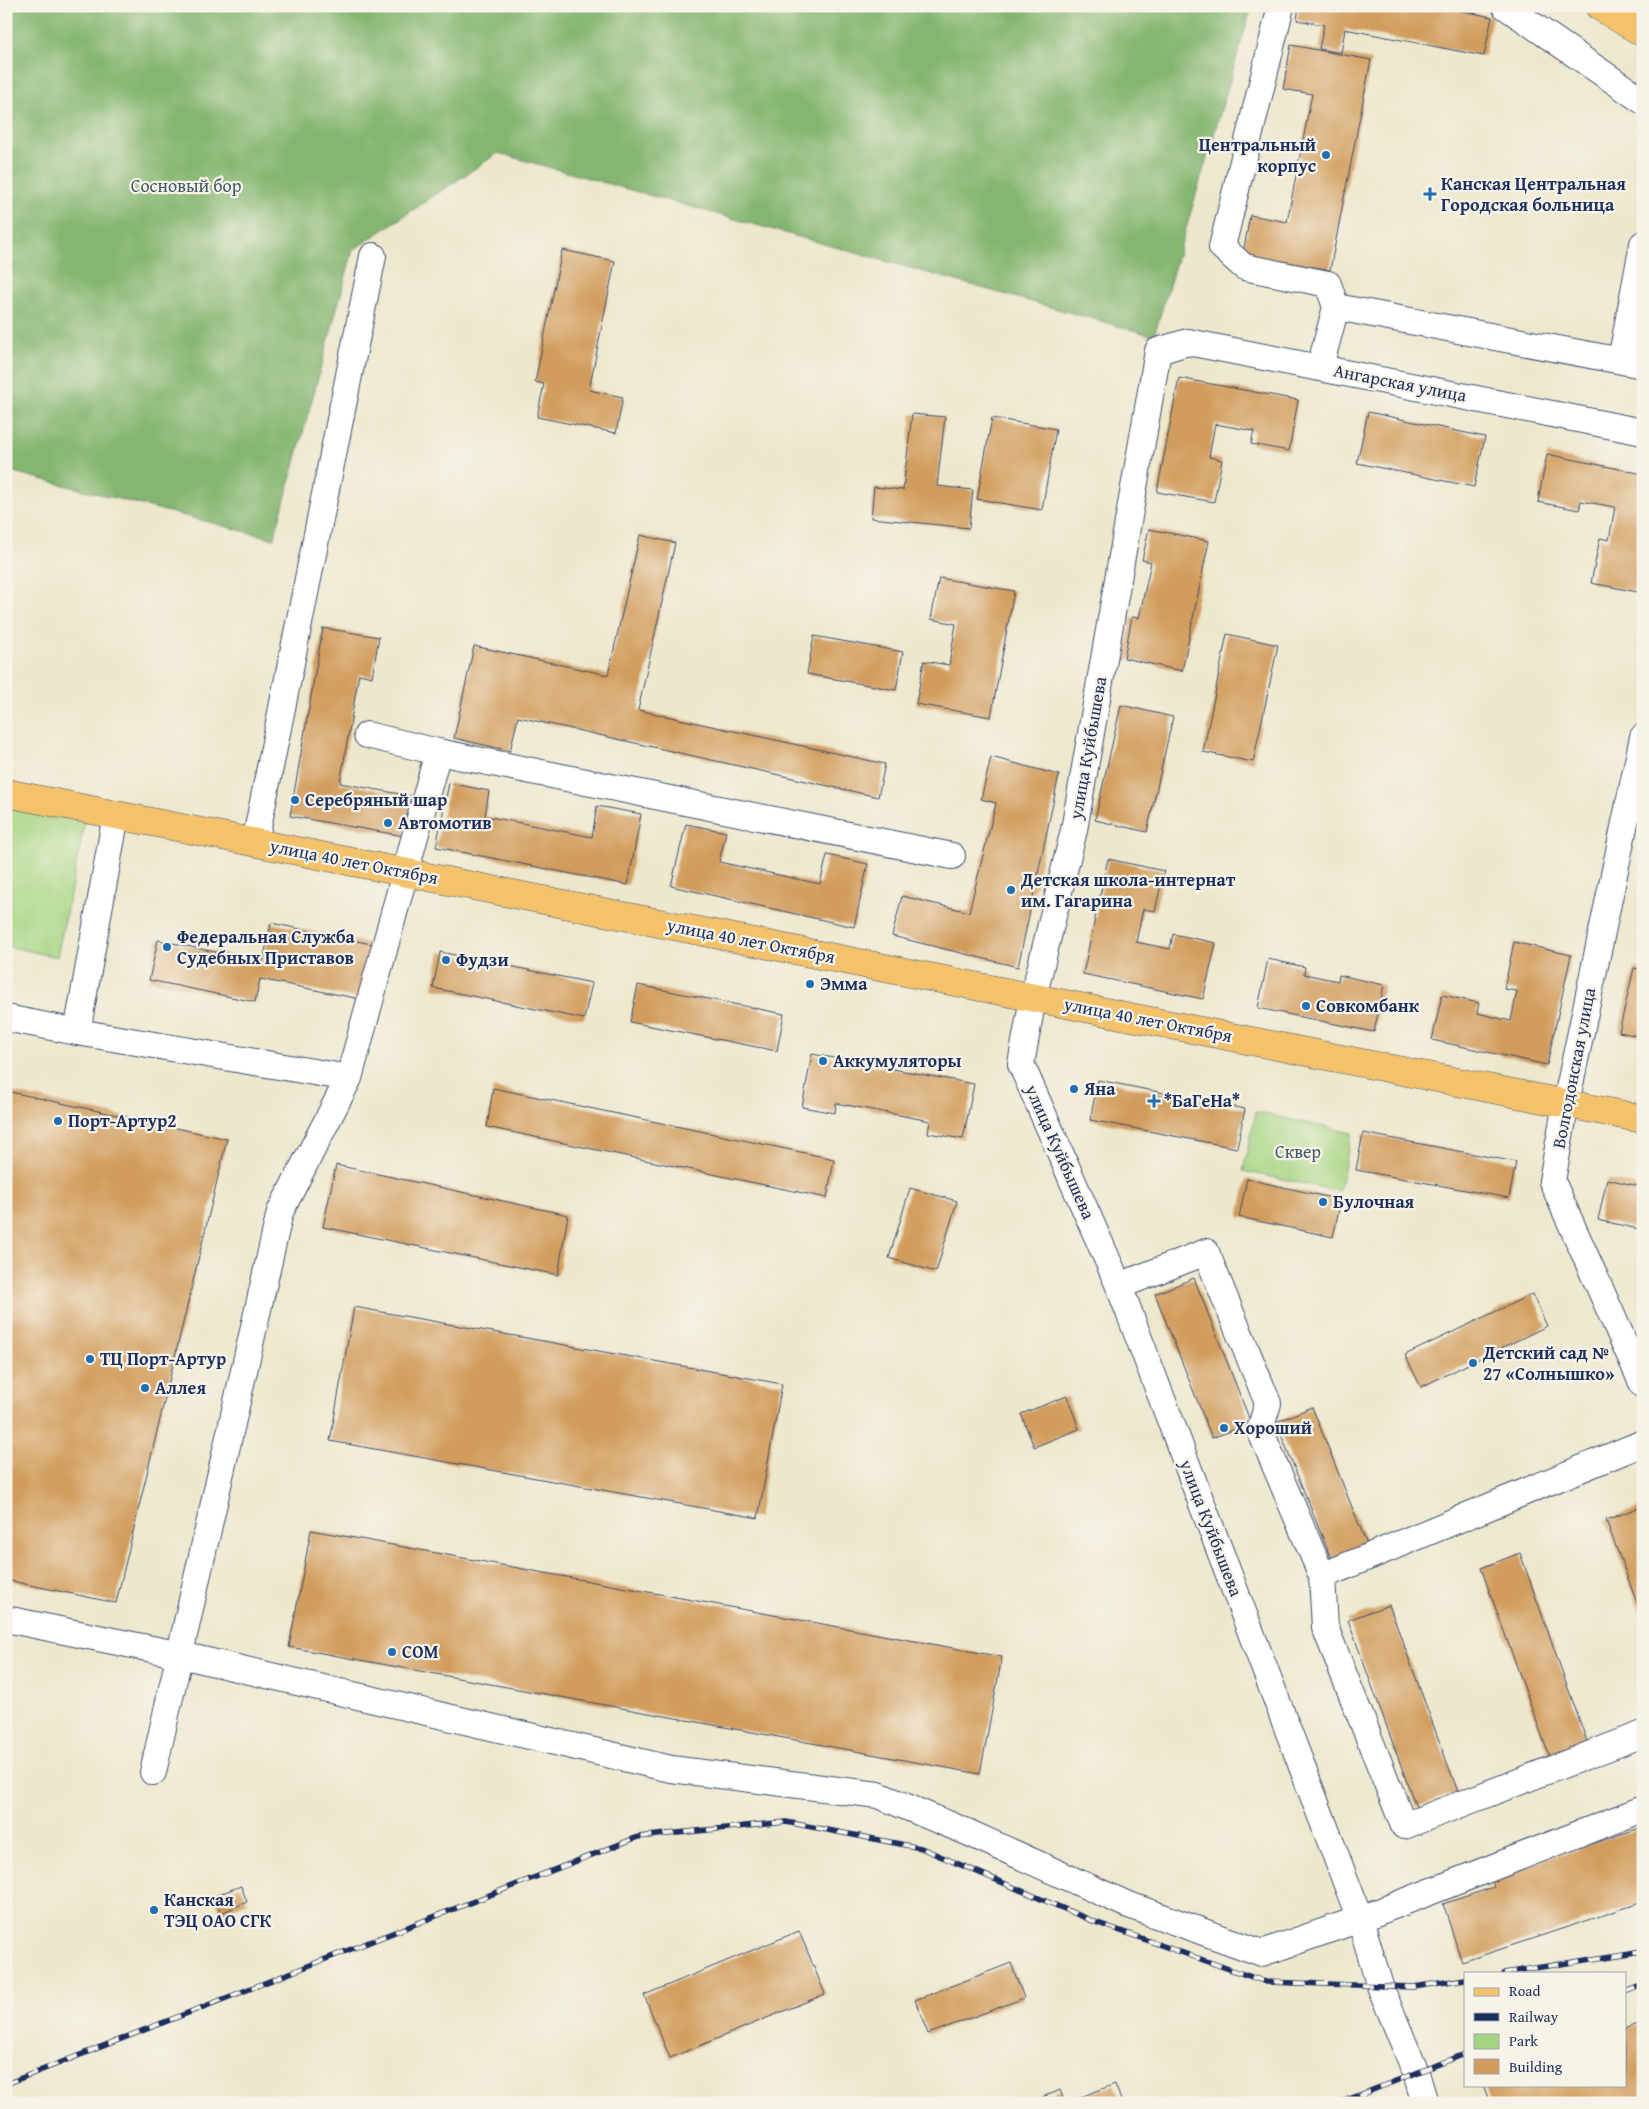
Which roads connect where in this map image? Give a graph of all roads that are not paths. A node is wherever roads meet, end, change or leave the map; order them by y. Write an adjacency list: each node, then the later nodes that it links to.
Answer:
1 (1281, 6): 8 (street)
2 (1505, 6): 5 (street)
3 (1599, 6): 4 (main road)
4 (1643, 33)
5 (1643, 101)
6 (1643, 244): 10 (street)
7 (373, 256): 18 (street)
8 (1336, 307): 10 (street); 11 (street)
9 (1158, 351): 11 (street, Ангарская улица); 21 (street, улица Куйбышева)
10 (1632, 362)
11 (1320, 367): 12 (street, Ангарская улица)
12 (1643, 432)
13 (367, 735): 15 (street)
14 (1643, 737): 25 (street, Волгодонская улица)
15 (438, 752): 19 (street); 20 (street)
16 (6, 793): 17 (main road, улица 40 лет Октября)
17 (116, 815): 18 (main road, улица 40 лет Октября); 23 (street)
18 (255, 842): 20 (main road, улица 40 лет Октября)
19 (952, 856)
20 (404, 872): 21 (main road, улица 40 лет Октября); 24 (street)
21 (1033, 998): 25 (main road, улица 40 лет Октября); 27 (street, улица Куйбышева)
22 (6, 1018): 23 (street)
23 (77, 1032): 24 (street)
24 (350, 1078): 32 (street)
25 (1566, 1103): 26 (main road, улица 40 лет Октября); 28 (street, Волгодонская улица)
26 (1643, 1119)
27 (1119, 1286): 30 (street); 36 (street, улица Куйбышева)
28 (1643, 1385)
29 (1643, 1443): 30 (street)
30 (1322, 1576): 33 (street)
31 (6, 1618): 32 (street)
32 (181, 1655): 34 (street); 36 (street)
33 (1643, 1734)
34 (153, 1772)
35 (1643, 1809): 36 (street)
36 (1360, 1919): 37 (street, улица Куйбышева)
37 (1425, 2103)

